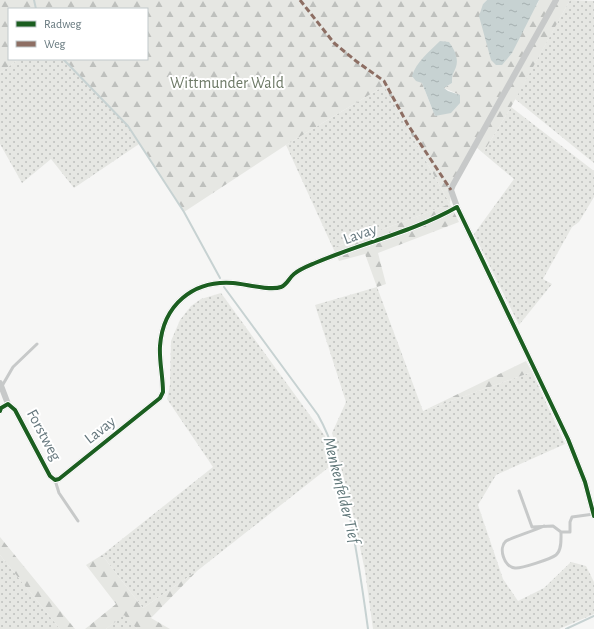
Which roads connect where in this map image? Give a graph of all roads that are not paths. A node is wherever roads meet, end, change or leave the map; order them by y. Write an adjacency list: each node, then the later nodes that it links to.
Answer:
1 (556, 0): 2 (street)
2 (457, 208): 7 (street, Lavay); 9 (street)
3 (37, 344): 4 (lane)
4 (1, 385): 5 (street, Forstweg)
5 (8, 404): 6 (street, Forstweg); 7 (street, Forstweg)
6 (0, 411)
7 (55, 480): 10 (lane)
8 (519, 491): 11 (lane)
9 (594, 515): 12 (lane)
10 (78, 522)
11 (544, 526): 12 (lane); 12 (lane)
12 (562, 532)

